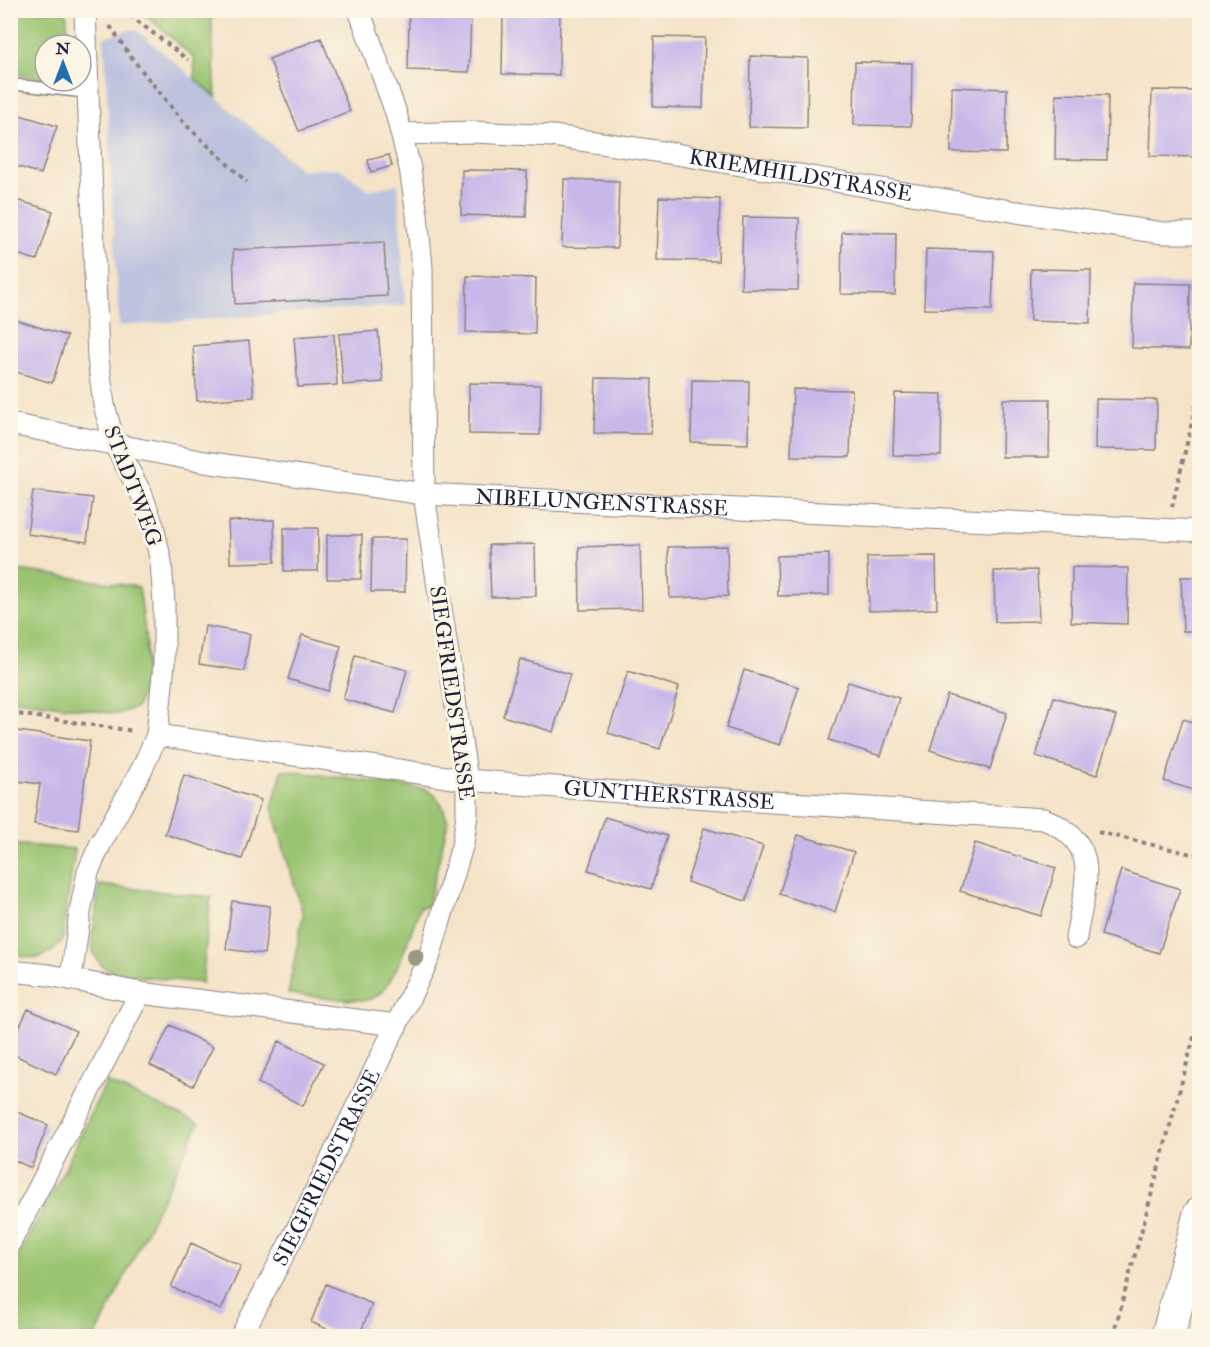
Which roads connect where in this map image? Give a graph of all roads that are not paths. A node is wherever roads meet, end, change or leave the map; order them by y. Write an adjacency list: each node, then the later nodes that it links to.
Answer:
1 (85, 10): 3 (street, STADTWEG)
2 (359, 10): 7 (street, SIEGFRIEDSTRASSE)
3 (86, 33)
4 (10, 84): 5 (lane)
5 (33, 87)
6 (89, 93): 10 (street, STADTWEG)
7 (402, 134): 8 (street, KRIEMHILDSTRASSE); 11 (street, SIEGFRIEDSTRASSE)
8 (1200, 233)
9 (10, 424): 10 (street, NIBELUNGENSTRASSE)
10 (115, 445): 11 (street, NIBELUNGENSTRASSE); 13 (street, STADTWEG)
11 (424, 494): 12 (street, NIBELUNGENSTRASSE); 14 (street, SIEGFRIEDSTRASSE)
12 (1200, 531)
13 (157, 735): 14 (street, GUNTHERSTRASSE); 17 (street, STADTWEG)
14 (467, 780): 15 (street, GUNTHERSTRASSE); 19 (street, SIEGFRIEDSTRASSE)
15 (1076, 938)
16 (10, 971): 17 (street)
17 (72, 979): 18 (street)
18 (140, 993): 19 (street); 21 (street)
19 (397, 1025): 22 (street, SIEGFRIEDSTRASSE)
20 (1200, 1214): 23 (main road)
21 (10, 1243)
22 (248, 1334)
23 (1168, 1336)

